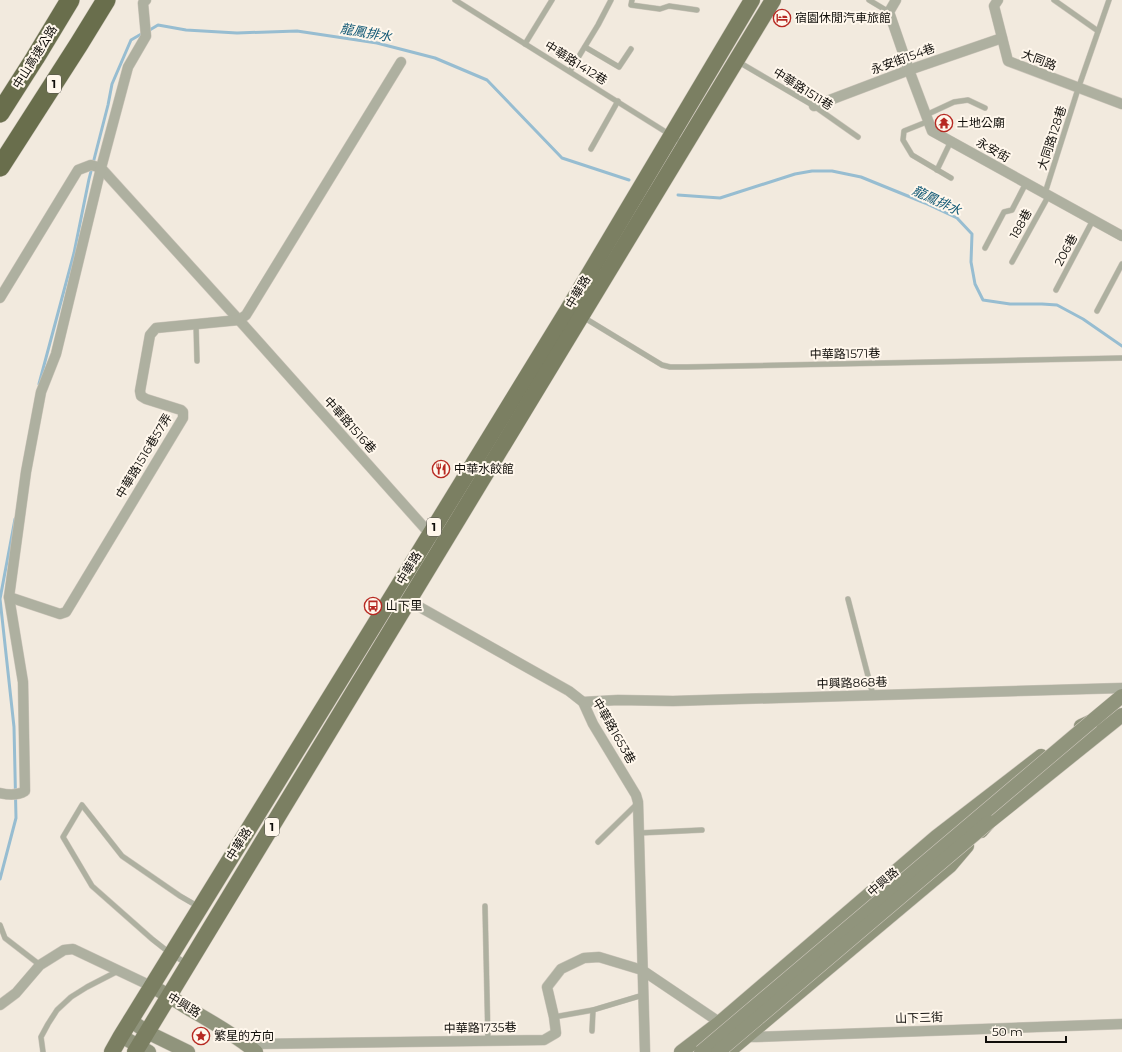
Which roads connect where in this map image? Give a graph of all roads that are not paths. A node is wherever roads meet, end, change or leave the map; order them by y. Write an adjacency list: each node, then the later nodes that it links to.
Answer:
1 (70, 0): 31 (highway, 中山高速公路)
2 (106, 0): 38 (highway, 1)
3 (146, 0): 39 (street)
4 (455, 0): 19 (lane, 中華路1412巷)
5 (552, 0): 19 (lane)
6 (612, 0): 20 (lane)
7 (632, 0): 15 (lane)
8 (752, 0): 33 (main road, 中華路 / 1)
9 (773, 0): 22 (main road, 中華路 / 1)
10 (869, 0): 16 (lane)
11 (896, 0): 16 (street)
12 (998, 0): 18 (street, 大同路)
13 (1054, 0): 17 (lane)
14 (1109, 0): 17 (lane, 大同路128巷)
15 (697, 10)
16 (889, 12): 24 (street, 永安街)
17 (1098, 31): 26 (lane, 大同路128巷)
18 (1002, 38): 24 (street, 永安街154巷); 26 (street, 大同路)
19 (525, 44): 25 (lane, 中華路1412巷)
20 (585, 47): 21 (lane); 25 (lane)
21 (631, 49)
22 (736, 61): 29 (lane, 中華路1511巷); 36 (main road, 中華路 / 1)
23 (400, 62): 53 (street)
24 (909, 70): 29 (street, 永安街154巷); 32 (street, 永安街)
25 (570, 71): 27 (lane, 中華路1412巷)
26 (1078, 88): 28 (street, 大同路); 43 (lane, 大同路128巷)
27 (618, 101): 33 (lane, 中華路1412巷); 37 (lane)
28 (1122, 104)
29 (814, 106): 34 (lane, 中華路1511巷)
30 (985, 108): 32 (lane)
31 (0, 113)
32 (928, 118): 35 (street, 永安街); 40 (lane)
33 (672, 134): 36 (lane, 中華路1412巷); 57 (main road, 中華路 / 1)
34 (858, 137)
35 (951, 141): 40 (lane); 42 (street, 永安街)
36 (686, 144): 52 (main road, 中華路 / 1)
37 (591, 150)
38 (0, 167)
39 (101, 168): 50 (street); 53 (street, 中華路1516巷); 60 (street)
40 (937, 170): 41 (lane)
41 (951, 178)
42 (1026, 183): 43 (street, 永安街); 46 (lane)
43 (1047, 194): 44 (street, 永安街); 47 (lane, 188巷)
44 (1094, 220): 45 (street, 永安街); 49 (lane, 206巷)
45 (1122, 236)
46 (985, 248)
47 (1012, 262)
48 (1122, 264): 51 (lane)
49 (1056, 290)
50 (0, 298)
51 (1097, 311)
52 (582, 316): 55 (lane, 中華路1571巷); 58 (main road, 中華路 / 1)
53 (239, 320): 54 (street, 中華路1516巷57弄); 57 (street, 中華路1516巷)
54 (196, 324): 56 (lane); 60 (street, 中華路1516巷57弄)
55 (1122, 358)
56 (197, 361)
57 (430, 534): 58 (street, 中華路1516巷); 59 (main road, 中華路 / 1)
58 (444, 544): 62 (main road, 中華路 / 1)
59 (394, 593): 62 (main road); 76 (main road, 中華路 / 1)
60 (9, 597): 69 (street)
61 (848, 599): 64 (lane)
62 (410, 601): 66 (street, 中華路1653巷); 79 (main road, 中華路 / 1)
63 (1122, 688): 64 (street, 中興路868巷)
64 (873, 695): 66 (street, 中興路868巷)
65 (1122, 696): 68 (street, 中興路)
66 (583, 702): 70 (street, 中華路1653巷)
67 (1122, 715): 71 (street, 中興路)
68 (1092, 721): 90 (street, 中興路); 104 (street, 中興路, bridge)
69 (0, 793)
70 (638, 802): 73 (street, 中華路1653巷); 74 (lane)
71 (989, 822): 95 (street, 中興路); 105 (street, 中興路, bridge)
72 (702, 830): 73 (lane)
73 (639, 833): 81 (street, 中華路1653巷)
74 (598, 842)
75 (485, 906): 96 (lane)
76 (200, 907): 78 (main road, 中華路 / 1); 78 (lane)
77 (0, 925): 80 (lane)
78 (171, 954): 79 (lane); 83 (main road, 中華路 / 1)
79 (188, 964): 85 (main road, 中華路 / 1)
80 (40, 965): 82 (street); 86 (street)
81 (642, 970): 84 (street, 中華路1653巷); 88 (street, 中華路1735巷); 90 (street, 山下三街)
82 (118, 971): 83 (street); 99 (lane)
83 (151, 986): 85 (street, 中興路); 89 (main road, 中華路 / 1)
84 (643, 995): 87 (lane); 102 (street, 中華路1653巷)
85 (169, 996): 93 (main road, 中華路 / 1); 97 (street, 中興路)
86 (0, 1005)
87 (592, 1010): 88 (lane); 92 (lane)
88 (554, 1016): 96 (street, 中華路1735巷)
89 (130, 1020): 93 (street); 94 (main road, 中華路 / 1)
90 (720, 1023): 95 (street, 山下三街); 103 (street, 中興路)
91 (1122, 1024): 95 (street, 山下三街)
92 (592, 1031)
93 (148, 1032): 98 (main road, 中華路 / 1); 101 (street)
94 (120, 1036): 98 (street); 100 (main road, 中華路 / 1)
95 (748, 1037): 106 (street, 中興路)
96 (488, 1041): 97 (street, 中華路1735巷)
97 (251, 1048)
98 (141, 1050)
99 (43, 1052)
100 (112, 1052)
101 (188, 1052)
102 (645, 1052)
103 (681, 1052)
104 (701, 1052)
105 (718, 1052)
106 (728, 1052)

